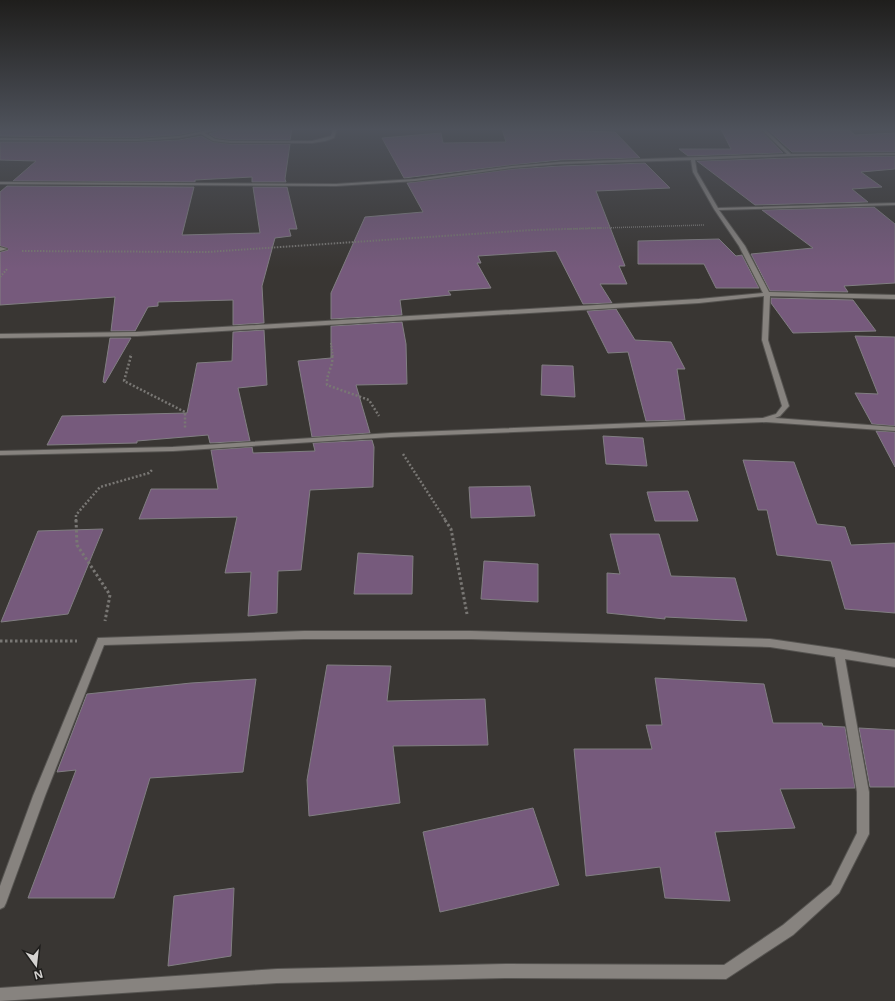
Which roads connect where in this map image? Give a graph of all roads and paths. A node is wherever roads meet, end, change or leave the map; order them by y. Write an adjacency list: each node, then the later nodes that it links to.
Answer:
1 (447, 176): 3 (street)
2 (697, 176): 5 (street)
3 (0, 183)
4 (895, 204): 5 (street)
5 (716, 209): 6 (street)
6 (726, 224): 7 (path); 8 (street)
7 (16, 251)
8 (767, 294): 9 (street); 10 (street); 13 (street)
9 (895, 297)
10 (331, 322): 11 (street); 15 (path)
11 (137, 334): 12 (street); 16 (path)
12 (0, 336)
13 (764, 420): 14 (street); 15 (street)
14 (895, 428)
15 (391, 435): 16 (street); 18 (path)
16 (173, 449): 17 (street); 20 (path)
17 (0, 453)
18 (471, 635): 20 (street); 21 (street)
19 (0, 641): 20 (path)
20 (101, 641): 23 (street)
21 (839, 653): 22 (street); 24 (street)
22 (895, 663)
23 (0, 903)
24 (0, 994)

